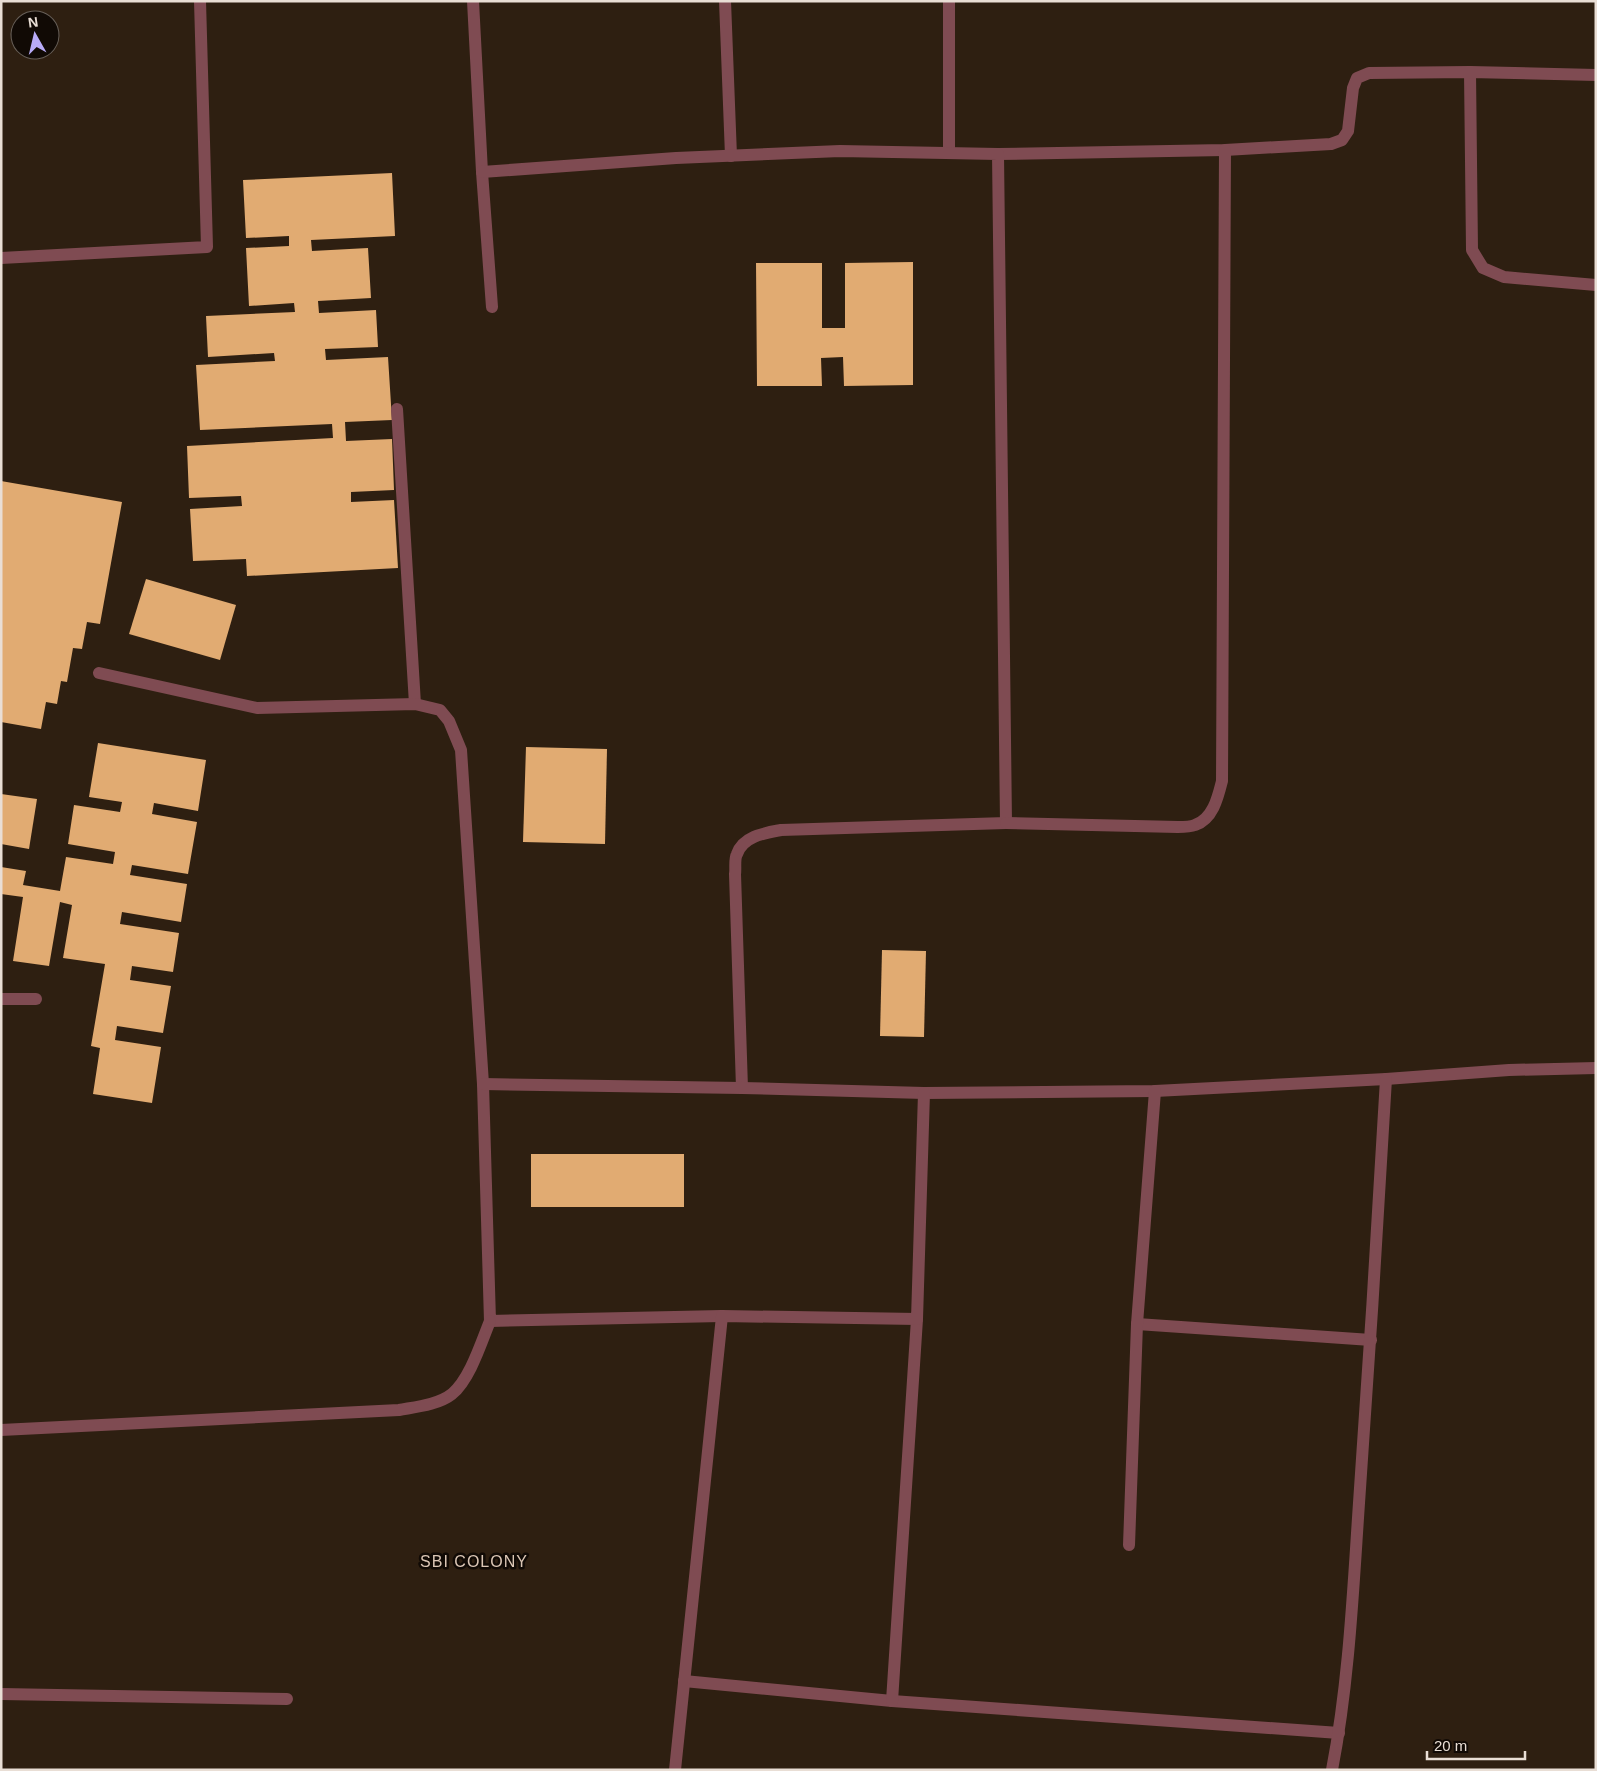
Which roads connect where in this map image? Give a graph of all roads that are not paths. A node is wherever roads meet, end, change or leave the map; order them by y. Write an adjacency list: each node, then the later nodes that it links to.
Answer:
1 (200, 1): 12 (street)
2 (473, 1): 11 (street)
3 (725, 1): 10 (street)
4 (949, 1): 8 (street)
5 (1470, 72): 6 (street); 7 (street); 13 (street)
6 (1596, 76)
7 (1225, 150): 9 (street); 18 (street)
8 (949, 152): 9 (street); 10 (street)
9 (998, 154): 18 (street)
10 (731, 156): 11 (street)
11 (482, 172): 14 (street)
12 (1, 258)
13 (1596, 285)
14 (492, 307)
15 (397, 409): 17 (street)
16 (99, 673): 17 (street)
17 (415, 704): 23 (street)
18 (1006, 823): 24 (street)
19 (1, 999): 20 (street)
20 (36, 999)
21 (1596, 1068): 22 (street)
22 (1386, 1079): 25 (street); 31 (street)
23 (483, 1084): 24 (street); 29 (street)
24 (742, 1088): 26 (street)
25 (1155, 1091): 26 (street); 30 (street)
26 (924, 1093): 28 (street)
27 (722, 1316): 28 (street); 29 (street); 34 (street)
28 (917, 1319): 37 (street)
29 (490, 1321): 32 (street)
30 (1137, 1324): 31 (street); 33 (street)
31 (1371, 1340): 38 (street)
32 (1, 1430)
33 (1129, 1545)
34 (684, 1681): 37 (street); 39 (street)
35 (1, 1694): 36 (street)
36 (287, 1699)
37 (892, 1702): 38 (street)
38 (1339, 1733): 40 (street)
39 (675, 1770)
40 (1332, 1770)

